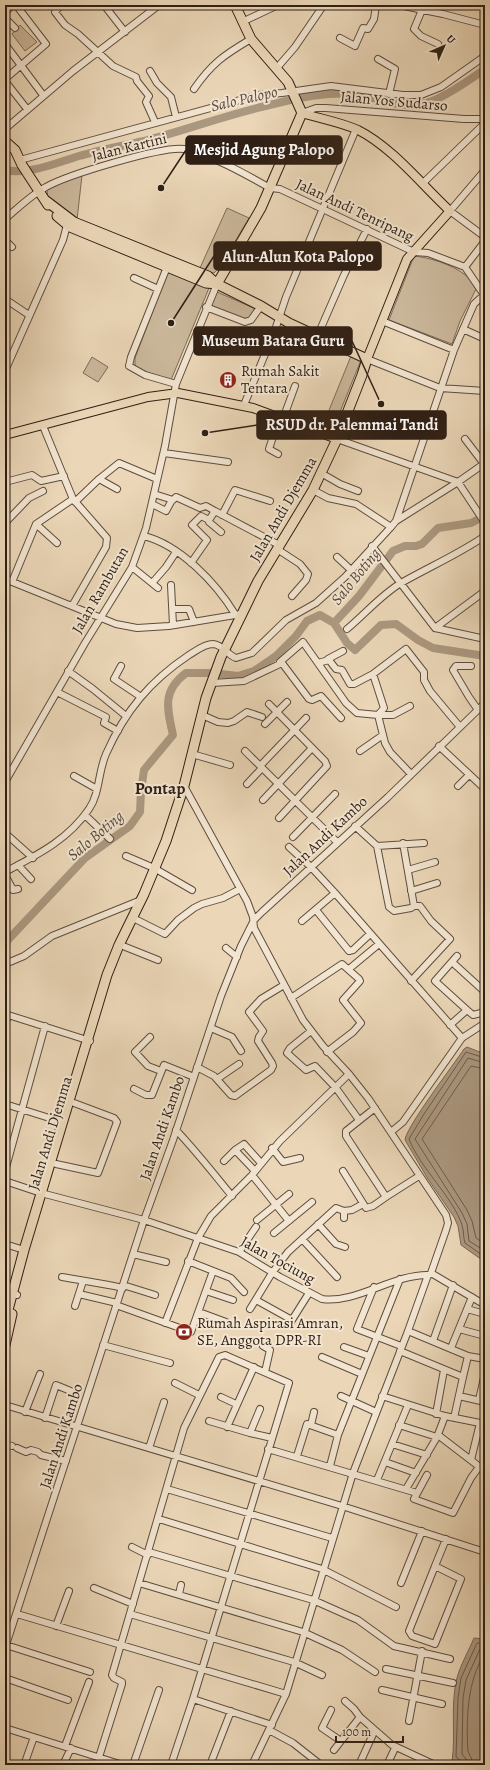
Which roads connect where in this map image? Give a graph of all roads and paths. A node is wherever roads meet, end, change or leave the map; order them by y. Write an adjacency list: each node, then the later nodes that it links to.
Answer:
1 (15, 5): 11 (street); 24 (street)
2 (61, 5): 21 (street)
3 (104, 5): 16 (street)
4 (158, 5): 16 (street)
5 (235, 5): 13 (highway)
6 (278, 5): 13 (street)
7 (376, 5): 17 (street)
8 (399, 5): 10 (street)
9 (323, 6): 25 (street)
10 (422, 10): 14 (street); 20 (street)
11 (5, 12)
12 (5, 18): 15 (street)
13 (242, 22): 18 (highway)
14 (485, 25)
15 (15, 28)
16 (125, 32): 21 (street)
17 (340, 38)
18 (251, 39): 25 (highway); 28 (street)
19 (5, 44): 24 (street)
20 (438, 44)
21 (98, 52): 31 (street); 36 (street)
22 (485, 56): 30 (street)
23 (378, 59): 30 (street)
24 (22, 66): 27 (street); 31 (street)
25 (276, 69): 29 (highway)
26 (150, 71): 34 (street)
27 (5, 80): 32 (street)
28 (194, 89)
29 (292, 92): 30 (street); 33 (highway); 34 (street)
30 (389, 94)
31 (43, 96): 32 (street)
32 (27, 109): 38 (street)
33 (300, 110): 35 (street, Jalan Yos Sudarso); 39 (main road); 44 (highway)
34 (176, 117): 36 (street)
35 (485, 119)
36 (156, 122): 41 (street)
37 (485, 123): 43 (street)
38 (5, 129)
39 (356, 129): 43 (main road); 47 (street)
40 (5, 141): 41 (highway)
41 (21, 163): 45 (highway)
42 (485, 170): 48 (street, Jalan Andi Djemma)
43 (422, 184): 48 (main road)
44 (270, 188): 45 (street, Jalan Kartini); 47 (street, Jalan Andi Tenripang); 62 (highway)
45 (38, 191): 46 (highway); 49 (street, Jalan Kartini)
46 (45, 200): 50 (highway); 52 (highway)
47 (323, 209): 51 (street, Jalan Andi Tenripang); 69 (street)
48 (450, 211): 53 (street); 57 (main road, Jalan Andi Djemma)
49 (5, 219)
50 (67, 225): 52 (highway); 68 (street)
51 (367, 229): 57 (street, Jalan Andi Tenripang); 72 (street)
52 (101, 236): 58 (highway)
53 (485, 237)
54 (5, 240): 56 (street)
55 (485, 241): 60 (street)
56 (12, 247)
57 (414, 252): 60 (street, Jalan Andi Tenripang); 70 (main road, Jalan Andi Djemma)
58 (152, 258): 59 (highway); 62 (highway)
59 (167, 267): 62 (highway); 63 (street)
60 (466, 267): 64 (street)
61 (134, 278): 63 (street)
62 (217, 284): 66 (highway); 67 (street, Jalan Rambutan)
63 (158, 289): 78 (street)
64 (485, 294): 71 (street)
65 (5, 299): 68 (street)
66 (262, 306): 67 (street); 69 (highway)
67 (206, 308): 78 (street, Jalan Rambutan)
68 (30, 315): 75 (street)
69 (279, 316): 72 (highway); 83 (street)
70 (382, 321): 74 (street); 76 (main road, Jalan Andi Djemma)
71 (463, 329): 73 (street); 74 (street)
72 (317, 337): 76 (highway)
73 (485, 339)
74 (454, 350): 80 (street)
75 (8, 358): 77 (street)
76 (367, 359): 80 (street); 87 (highway, Jalan Andi Djemma)
77 (5, 371)
78 (176, 384): 82 (street, Jalan Rambutan)
79 (295, 386): 84 (street)
80 (440, 388): 81 (street); 93 (street)
81 (485, 391)
82 (174, 394): 83 (main road); 85 (main road); 89 (street, Jalan Rambutan)
83 (244, 405): 84 (main road)
84 (281, 418): 87 (main road); 90 (street)
85 (43, 426): 86 (main road); 95 (street)
86 (5, 435)
87 (337, 439): 93 (street); 94 (highway, Jalan Andi Djemma)
88 (465, 439): 92 (street)
89 (164, 453): 91 (street); 97 (street, Jalan Rambutan)
90 (278, 454)
91 (228, 462)
92 (484, 463): 99 (street)
93 (413, 466): 99 (street); 114 (street)
94 (322, 473): 101 (highway, Jalan Andi Djemma); 103 (street)
95 (64, 476): 98 (street); 106 (street)
96 (99, 479): 97 (street); 100 (street); 106 (street)
97 (156, 479): 104 (street, Jalan Rambutan)
98 (5, 482)
99 (458, 482): 112 (street); 114 (street)
100 (117, 489)
101 (313, 490): 116 (street); 122 (highway, Jalan Andi Djemma)
102 (43, 491): 113 (street)
103 (358, 491)
104 (154, 494): 105 (street); 108 (street, Jalan Rambutan)
105 (172, 500): 108 (street); 109 (street)
106 (74, 501): 115 (street); 136 (street)
107 (270, 502): 110 (street)
108 (152, 504): 118 (street, Jalan Rambutan)
109 (215, 511): 110 (street); 111 (street)
110 (222, 515): 122 (street)
111 (209, 520): 117 (street); 125 (street)
112 (483, 520)
113 (6, 521)
114 (396, 521): 116 (street)
115 (36, 524): 120 (street); 129 (street)
116 (391, 527): 121 (street)
117 (221, 532)
118 (144, 536): 123 (street); 126 (street, Jalan Rambutan)
119 (485, 536): 131 (street)
120 (57, 543)
121 (372, 546): 127 (street); 131 (street)
122 (278, 547): 135 (street); 138 (highway, Jalan Andi Djemma)
123 (176, 552): 125 (street); 130 (street)
124 (337, 557): 127 (street)
125 (191, 563): 138 (street)
126 (132, 567): 130 (street); 139 (street, Jalan Rambutan)
127 (351, 570): 146 (street)
128 (5, 579): 129 (street)
129 (12, 582): 136 (street)
130 (152, 582): 133 (street)
131 (401, 584): 142 (street); 143 (street)
132 (171, 585): 137 (street)
133 (158, 588)
134 (485, 591): 142 (street)
135 (292, 596)
136 (72, 606): 139 (street)
137 (173, 609): 140 (street); 141 (street)
138 (238, 614): 140 (street); 146 (highway, Jalan Andi Djemma)
139 (100, 618): 141 (street); 152 (street, Jalan Rambutan)
140 (194, 622): 141 (street)
141 (173, 625)
142 (435, 628): 144 (street)
143 (347, 629)
144 (485, 639)
145 (343, 651): 147 (street)
146 (220, 659): 154 (highway, Jalan Andi Djemma); 156 (street)
147 (328, 659): 149 (street); 153 (street)
148 (280, 662): 149 (street); 154 (street); 167 (street)
149 (318, 663): 164 (street)
150 (121, 666): 156 (street)
151 (471, 666): 160 (street)
152 (68, 671): 155 (street, Jalan Rambutan); 163 (street)
153 (373, 674): 164 (street); 169 (street)
154 (212, 681): 162 (highway, Jalan Andi Djemma)
155 (57, 692): 170 (street); 183 (street, Jalan Rambutan)
156 (141, 696): 163 (street)
157 (288, 702): 161 (street)
158 (269, 704): 161 (street)
159 (410, 706): 164 (street)
160 (482, 707): 169 (street, Jalan Andi Kambo)
161 (277, 712): 168 (street); 171 (street)
162 (202, 715): 165 (street); 177 (highway, Jalan Andi Djemma)
163 (126, 716): 170 (street)
164 (378, 716): 172 (street)
165 (262, 717)
166 (306, 718): 171 (street)
167 (341, 718)
168 (265, 724)
169 (460, 727): 173 (street, Jalan Andi Kambo)
170 (118, 731): 188 (street)
171 (295, 731): 174 (street); 179 (street)
172 (383, 735): 176 (street); 180 (street)
173 (439, 746): 180 (street, Jalan Andi Kambo); 181 (street)
174 (312, 748): 184 (street); 192 (street)
175 (245, 751): 179 (street)
176 (360, 751)
177 (192, 754): 178 (street); 186 (highway, Jalan Andi Djemma)
178 (230, 765)
179 (261, 767): 184 (street); 185 (street)
180 (410, 773): 196 (street, Jalan Andi Kambo)
181 (469, 775): 187 (street); 189 (street)
182 (74, 776): 188 (street)
183 (5, 782)
184 (278, 783): 191 (street); 192 (street)
185 (247, 784)
186 (184, 786): 210 (highway, Jalan Andi Djemma); 218 (street)
187 (458, 786)
188 (97, 789): 193 (street)
189 (485, 789)
190 (335, 794): 194 (street)
191 (263, 800)
192 (296, 801): 194 (street); 195 (street)
193 (85, 815): 199 (street); 206 (street)
194 (312, 817): 198 (street); 200 (street)
195 (279, 818)
196 (355, 826): 200 (street, Jalan Andi Kambo); 203 (street)
197 (5, 833): 206 (street)
198 (293, 837)
199 (110, 839)
200 (337, 842): 209 (street, Jalan Andi Kambo)
201 (403, 843): 202 (street); 203 (street); 211 (street)
202 (424, 843)
203 (377, 846): 222 (street)
204 (290, 847): 209 (street)
205 (126, 856): 210 (street)
206 (33, 858): 208 (street)
207 (435, 862): 211 (street)
208 (18, 865): 212 (street); 214 (street)
209 (311, 867): 220 (street); 225 (street, Jalan Andi Kambo)
210 (154, 868): 217 (street); 221 (highway, Jalan Andi Djemma)
211 (408, 870): 219 (street)
212 (5, 872)
213 (5, 876): 216 (street)
214 (31, 879)
215 (437, 883): 219 (street)
216 (18, 889)
217 (192, 890)
218 (240, 890): 224 (street); 225 (street)
219 (411, 891): 222 (street)
220 (335, 893): 223 (street); 228 (street)
221 (141, 900): 224 (highway, Jalan Andi Djemma); 236 (street)
222 (414, 906): 239 (street)
223 (316, 910): 226 (street); 228 (street)
224 (133, 918): 227 (highway, Jalan Andi Djemma)
225 (254, 920): 233 (street, Jalan Andi Kambo); 240 (street)
226 (302, 921)
227 (128, 930): 230 (highway, Jalan Andi Djemma); 237 (highway, Jalan Andi Djemma)
228 (370, 934): 229 (street)
229 (379, 944): 238 (street); 239 (street)
230 (123, 946): 234 (street); 237 (highway, Jalan Andi Djemma)
231 (226, 948): 233 (street)
232 (457, 956): 235 (street)
233 (237, 957): 250 (street, Jalan Andi Kambo)
234 (158, 960)
235 (452, 962): 241 (street); 243 (street)
236 (5, 964)
237 (114, 964): 254 (highway, Jalan Andi Djemma)
238 (349, 969): 242 (street); 256 (street)
239 (411, 981): 248 (street)
240 (284, 985): 242 (street); 262 (street)
241 (485, 992)
242 (291, 998): 251 (street)
243 (467, 1010): 244 (street); 248 (street)
244 (485, 1012)
245 (6, 1014): 247 (street); 249 (street)
246 (485, 1023): 252 (street)
247 (5, 1025)
248 (450, 1025): 252 (street)
249 (45, 1026): 254 (street); 268 (street)
250 (211, 1028): 255 (street); 258 (street, Jalan Andi Kambo)
251 (311, 1030): 256 (street); 263 (street)
252 (460, 1036): 272 (street)
253 (150, 1037): 259 (street)
254 (89, 1040): 265 (highway, Jalan Andi Djemma); 270 (highway, Jalan Andi Djemma)
255 (241, 1051)
256 (327, 1052): 260 (street)
257 (239, 1064): 262 (street)
258 (197, 1068): 261 (street, Jalan Andi Kambo); 262 (street)
259 (161, 1071): 261 (street); 264 (street)
260 (349, 1074): 263 (street); 267 (street)
261 (194, 1077): 271 (street, Jalan Andi Kambo)
262 (217, 1079)
263 (336, 1088): 269 (street); 273 (street)
264 (134, 1090)
265 (74, 1103): 278 (highway, Jalan Andi Djemma); 278 (street)
266 (5, 1104): 268 (street)
267 (375, 1108): 269 (street); 272 (street)
268 (23, 1110): 270 (street); 279 (street)
269 (359, 1120): 287 (street)
270 (62, 1122): 284 (highway, Jalan Andi Djemma)
271 (176, 1130): 286 (street); 291 (street, Jalan Andi Kambo)
272 (391, 1132): 282 (street)
273 (272, 1148): 275 (street); 277 (street)
274 (236, 1150): 276 (street); 277 (street); 281 (street)
275 (300, 1158)
276 (224, 1160)
277 (261, 1163): 281 (street)
278 (56, 1164): 284 (highway, Jalan Andi Djemma)
279 (5, 1171)
280 (343, 1171): 289 (street)
281 (254, 1173): 286 (street); 290 (street)
282 (419, 1176): 287 (street); 305 (street)
283 (5, 1181): 284 (street, Jalan Tociung)
284 (44, 1194): 291 (street, Jalan Tociung); 299 (highway, Jalan Andi Djemma); 317 (highway, Jalan Andi Djemma)
285 (289, 1194): 290 (street)
286 (232, 1196): 295 (street)
287 (386, 1197): 289 (street)
288 (312, 1202): 292 (street)
289 (363, 1204): 293 (street)
290 (276, 1205): 292 (street); 300 (street)
291 (144, 1220): 295 (street, Jalan Tociung); 301 (street, Jalan Andi Kambo)
292 (289, 1221): 294 (street)
293 (318, 1224): 296 (street); 298 (street)
294 (274, 1233)
295 (198, 1238): 300 (street, Jalan Tociung); 303 (street)
296 (302, 1239): 306 (street); 308 (street)
297 (5, 1244): 299 (street)
298 (346, 1247)
299 (24, 1250): 317 (highway, Jalan Andi Djemma)
300 (240, 1252): 306 (street, Jalan Tociung)
301 (133, 1254): 302 (street); 312 (street, Jalan Andi Kambo)
302 (166, 1262)
303 (188, 1262): 304 (street); 332 (street)
304 (213, 1271): 314 (street); 315 (street)
305 (431, 1272): 309 (street, Jalan Tociung); 311 (street); 334 (street)
306 (272, 1273): 316 (street, Jalan Tociung); 322 (street)
307 (62, 1277): 310 (street)
308 (337, 1277)
309 (400, 1279): 313 (street, Jalan Tociung); 336 (street)
310 (83, 1281): 312 (street); 318 (street)
311 (453, 1285): 320 (street); 337 (street)
312 (123, 1286): 319 (street); 323 (street, Jalan Andi Kambo)
313 (374, 1287): 316 (street, Jalan Tociung); 336 (street)
314 (206, 1291): 321 (street); 328 (street)
315 (244, 1292)
316 (309, 1293): 322 (street)
317 (11, 1294): 330 (highway, Jalan Andi Djemma); 338 (highway, Jalan Andi Djemma)
318 (79, 1294): 323 (street); 325 (street)
319 (154, 1295)
320 (472, 1297): 324 (street); 327 (street)
321 (233, 1300)
322 (256, 1300): 326 (street)
323 (117, 1304): 332 (street); 339 (street, Jalan Andi Kambo)
324 (485, 1305)
325 (75, 1306)
326 (250, 1309)
327 (467, 1309): 329 (street); 333 (street)
328 (199, 1312): 331 (street); 332 (street)
329 (485, 1314)
330 (5, 1322)
331 (226, 1322)
332 (165, 1323)
333 (459, 1329): 335 (street); 342 (street)
334 (408, 1331): 337 (street); 343 (street)
335 (485, 1336)
336 (377, 1338): 343 (street); 344 (street)
337 (433, 1341): 342 (street)
338 (5, 1345)
339 (103, 1345): 348 (street); 382 (street, Jalan Andi Kambo)
340 (263, 1346): 351 (street)
341 (344, 1347): 344 (street)
342 (451, 1348): 345 (street)
343 (401, 1349): 350 (street); 360 (street)
344 (369, 1356): 354 (street)
345 (468, 1356): 347 (street); 355 (street)
346 (322, 1357): 354 (street)
347 (485, 1359)
348 (170, 1363)
349 (254, 1367): 351 (street); 358 (street); 366 (street)
350 (444, 1370): 355 (street); 373 (street)
351 (265, 1372): 386 (street)
352 (485, 1373): 364 (street)
353 (40, 1374): 370 (street)
354 (362, 1374): 363 (street)
355 (463, 1378): 361 (street)
356 (175, 1383): 358 (street)
357 (73, 1392): 375 (street)
358 (199, 1395): 392 (street)
359 (342, 1396): 363 (street)
360 (382, 1396): 368 (street); 372 (street)
361 (459, 1396): 364 (street); 376 (street)
362 (221, 1397): 366 (street)
363 (352, 1400): 372 (street); 384 (street)
364 (482, 1401)
365 (164, 1402): 389 (street)
366 (236, 1404): 381 (street)
367 (5, 1405): 370 (street)
368 (408, 1405): 373 (street); 380 (street)
369 (260, 1409): 383 (street)
370 (26, 1412): 375 (street)
371 (314, 1412): 379 (street)
372 (376, 1412): 400 (street)
373 (436, 1414): 374 (street)
374 (445, 1416): 376 (street); 385 (street)
375 (45, 1418): 382 (street)
376 (454, 1418): 378 (street)
377 (209, 1421): 381 (street)
378 (482, 1424): 394 (street)
379 (311, 1425): 384 (street); 393 (street)
380 (399, 1425): 385 (street); 388 (street)
381 (227, 1427): 383 (street)
382 (77, 1428): 389 (street); 395 (street, Jalan Andi Kambo)
383 (250, 1432): 386 (street)
384 (338, 1435): 397 (street)
385 (438, 1436): 391 (street); 394 (street)
386 (272, 1438): 390 (street)
387 (5, 1444): 395 (street)
388 (392, 1444): 391 (street); 396 (street)
389 (150, 1448): 392 (street)
390 (268, 1449): 393 (street); 404 (street)
391 (427, 1454): 401 (street)
392 (175, 1456): 404 (street); 405 (street)
393 (297, 1456): 397 (street)
394 (471, 1460): 398 (street)
395 (66, 1461): 431 (street, Jalan Andi Kambo)
396 (385, 1462): 401 (street); 403 (street)
397 (330, 1466): 400 (street)
398 (479, 1467): 399 (street); 407 (street)
399 (485, 1471)
400 (353, 1473): 403 (street); 408 (street)
401 (416, 1473): 406 (street)
402 (427, 1475): 407 (street)
403 (377, 1480): 406 (street)
404 (260, 1481): 408 (street); 409 (street)
405 (168, 1489): 409 (street); 410 (street)
406 (406, 1489): 407 (street)
407 (417, 1493)
408 (342, 1506): 411 (street); 412 (street)
409 (249, 1513): 412 (street); 414 (street)
410 (159, 1519): 414 (street); 417 (street)
411 (422, 1531): 413 (street); 422 (street)
412 (332, 1538): 419 (street)
413 (446, 1540): 416 (street); 418 (street)
414 (240, 1543): 419 (street); 420 (street)
415 (132, 1547): 417 (street)
416 (485, 1552)
417 (148, 1553): 420 (street); 421 (street)
418 (436, 1566): 418 (street)
419 (322, 1569): 427 (street); 430 (street)
420 (230, 1575): 427 (street); 429 (street)
421 (139, 1583): 426 (street); 428 (street)
422 (401, 1583)
423 (181, 1585): 426 (street)
424 (94, 1588): 428 (street)
425 (69, 1591): 433 (street)
426 (179, 1594): 429 (street)
427 (313, 1600): 434 (street); 438 (street)
428 (133, 1604): 432 (street)
429 (221, 1607): 434 (street); 435 (street)
430 (396, 1607)
431 (17, 1614): 433 (street); 437 (street, Jalan Andi Kambo)
432 (130, 1614): 435 (street); 436 (street)
433 (56, 1626): 436 (street)
434 (303, 1632): 440 (street); 444 (street)
435 (212, 1638): 440 (street); 441 (street)
436 (120, 1644): 441 (street); 470 (street)
437 (6, 1647): 443 (street)
438 (422, 1651): 439 (street); 446 (street)
439 (450, 1659)
440 (294, 1662): 445 (street); 452 (street)
441 (202, 1668): 452 (street); 455 (street)
442 (386, 1669): 446 (street)
443 (90, 1672)
444 (375, 1672)
445 (322, 1675)
446 (417, 1675): 449 (street); 453 (street)
447 (5, 1678): 454 (street)
448 (89, 1682): 467 (street)
449 (453, 1683)
450 (159, 1690): 476 (street)
451 (382, 1690): 453 (street)
452 (286, 1694): 462 (street)
453 (413, 1697): 457 (street); 461 (street)
454 (68, 1700)
455 (193, 1700): 459 (street); 477 (street)
456 (344, 1701): 460 (street)
457 (442, 1704)
458 (330, 1710): 466 (street)
459 (231, 1711): 462 (street); 478 (street)
460 (360, 1717): 464 (street); 466 (street)
461 (408, 1720)
462 (271, 1727): 479 (street); 480 (street)
463 (5, 1728): 465 (street)
464 (374, 1732): 468 (street); 481 (street)
465 (34, 1737): 467 (street); 473 (street)
466 (341, 1741): 469 (street)
467 (68, 1747): 470 (street); 474 (street)
468 (395, 1748): 471 (street); 482 (street)
469 (334, 1750)
470 (99, 1757): 475 (street)
471 (419, 1759): 472 (street); 483 (street)
472 (432, 1764)
473 (24, 1765)
474 (64, 1765)
475 (123, 1765)
476 (133, 1765)
477 (171, 1765)
478 (210, 1765)
479 (252, 1765)
480 (321, 1765)
481 (359, 1765)
482 (387, 1765)
483 (416, 1765)

